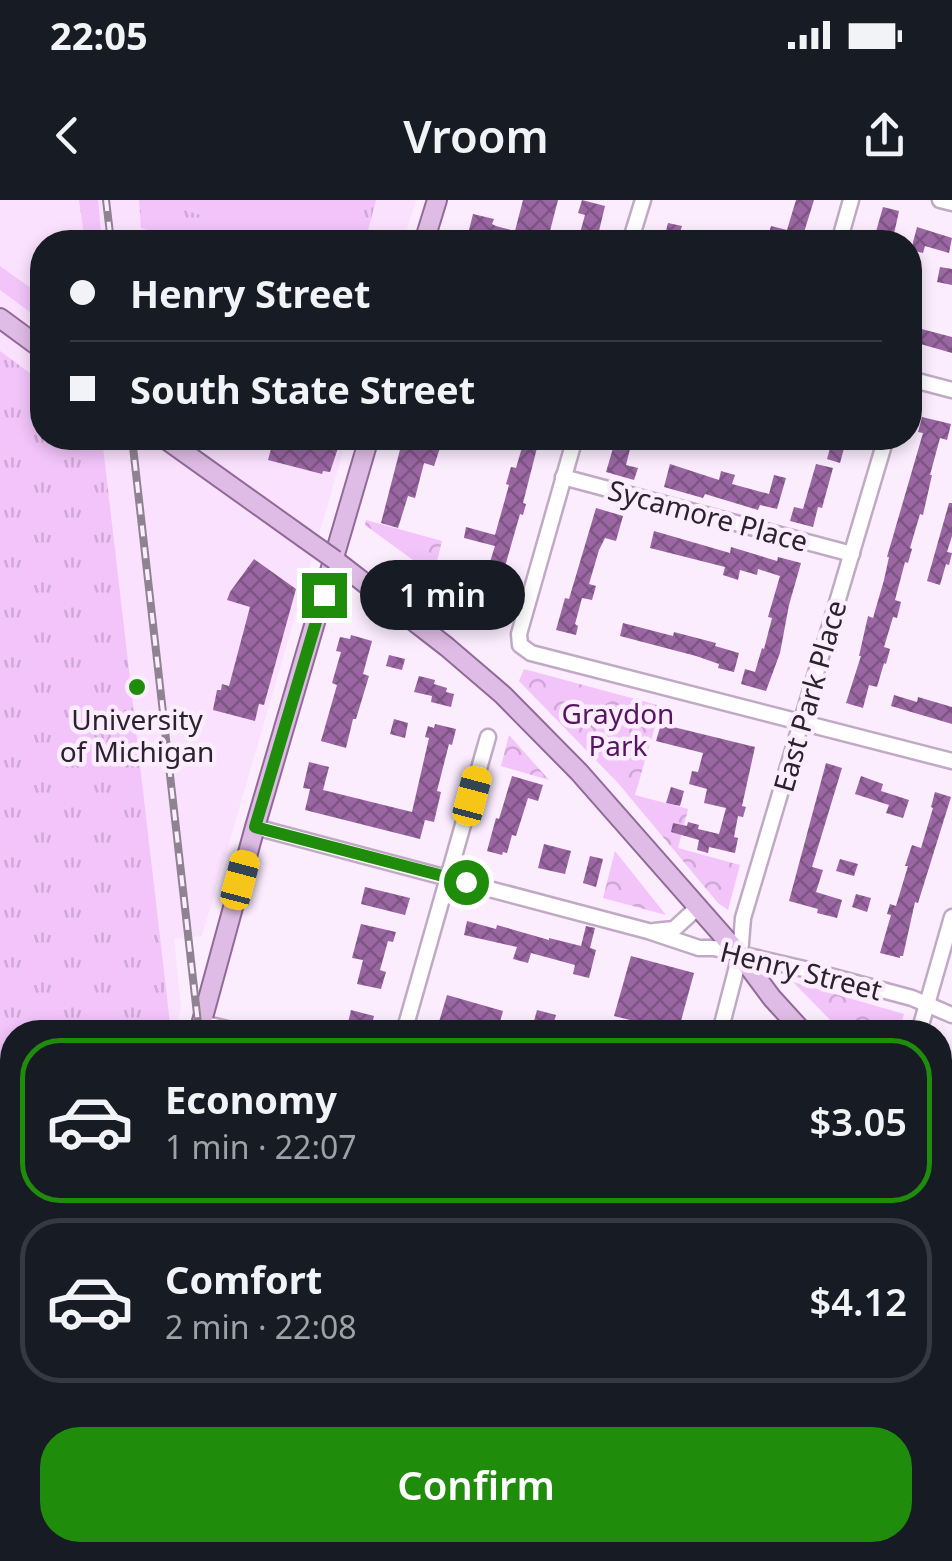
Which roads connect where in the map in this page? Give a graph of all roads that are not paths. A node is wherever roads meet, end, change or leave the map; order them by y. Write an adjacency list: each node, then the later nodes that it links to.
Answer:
1 (436, 200): 6 (main road)
2 (643, 200): 7 (street)
3 (850, 200): 8 (street)
4 (940, 200): 5 (street)
5 (952, 203)
6 (427, 230)
7 (634, 230)
8 (842, 230)
9 (0, 318): 10 (main road)
10 (30, 340)
11 (922, 382): 12 (street)
12 (952, 390)
13 (181, 450): 24 (main road, bridge)
14 (365, 450): 22 (main road)
15 (571, 450): 17 (street)
16 (882, 450): 18 (street, East Park Place)
17 (563, 477): 18 (street, Sycamore Place); 19 (street)
18 (852, 554): 19 (street, East Park Place)
19 (803, 723): 21 (street); 27 (street, East Park Place)
20 (488, 737): 23 (street)
21 (952, 762)
22 (255, 827): 23 (street, Henry Street); 30 (main road)
23 (449, 878): 26 (street, Henry Street); 31 (street)
24 (697, 908): 26 (street, Henry Street); 27 (main road)
25 (952, 917): 28 (street)
26 (648, 931): 27 (street, Henry Street)
27 (740, 955): 28 (street, Henry Street); 32 (street, East Park Place); 33 (main road)
28 (926, 1005): 29 (street, Henry Street); 34 (street)
29 (952, 1015)
30 (203, 1020)
31 (408, 1020)
32 (723, 1020)
33 (792, 1020)
34 (922, 1020)

